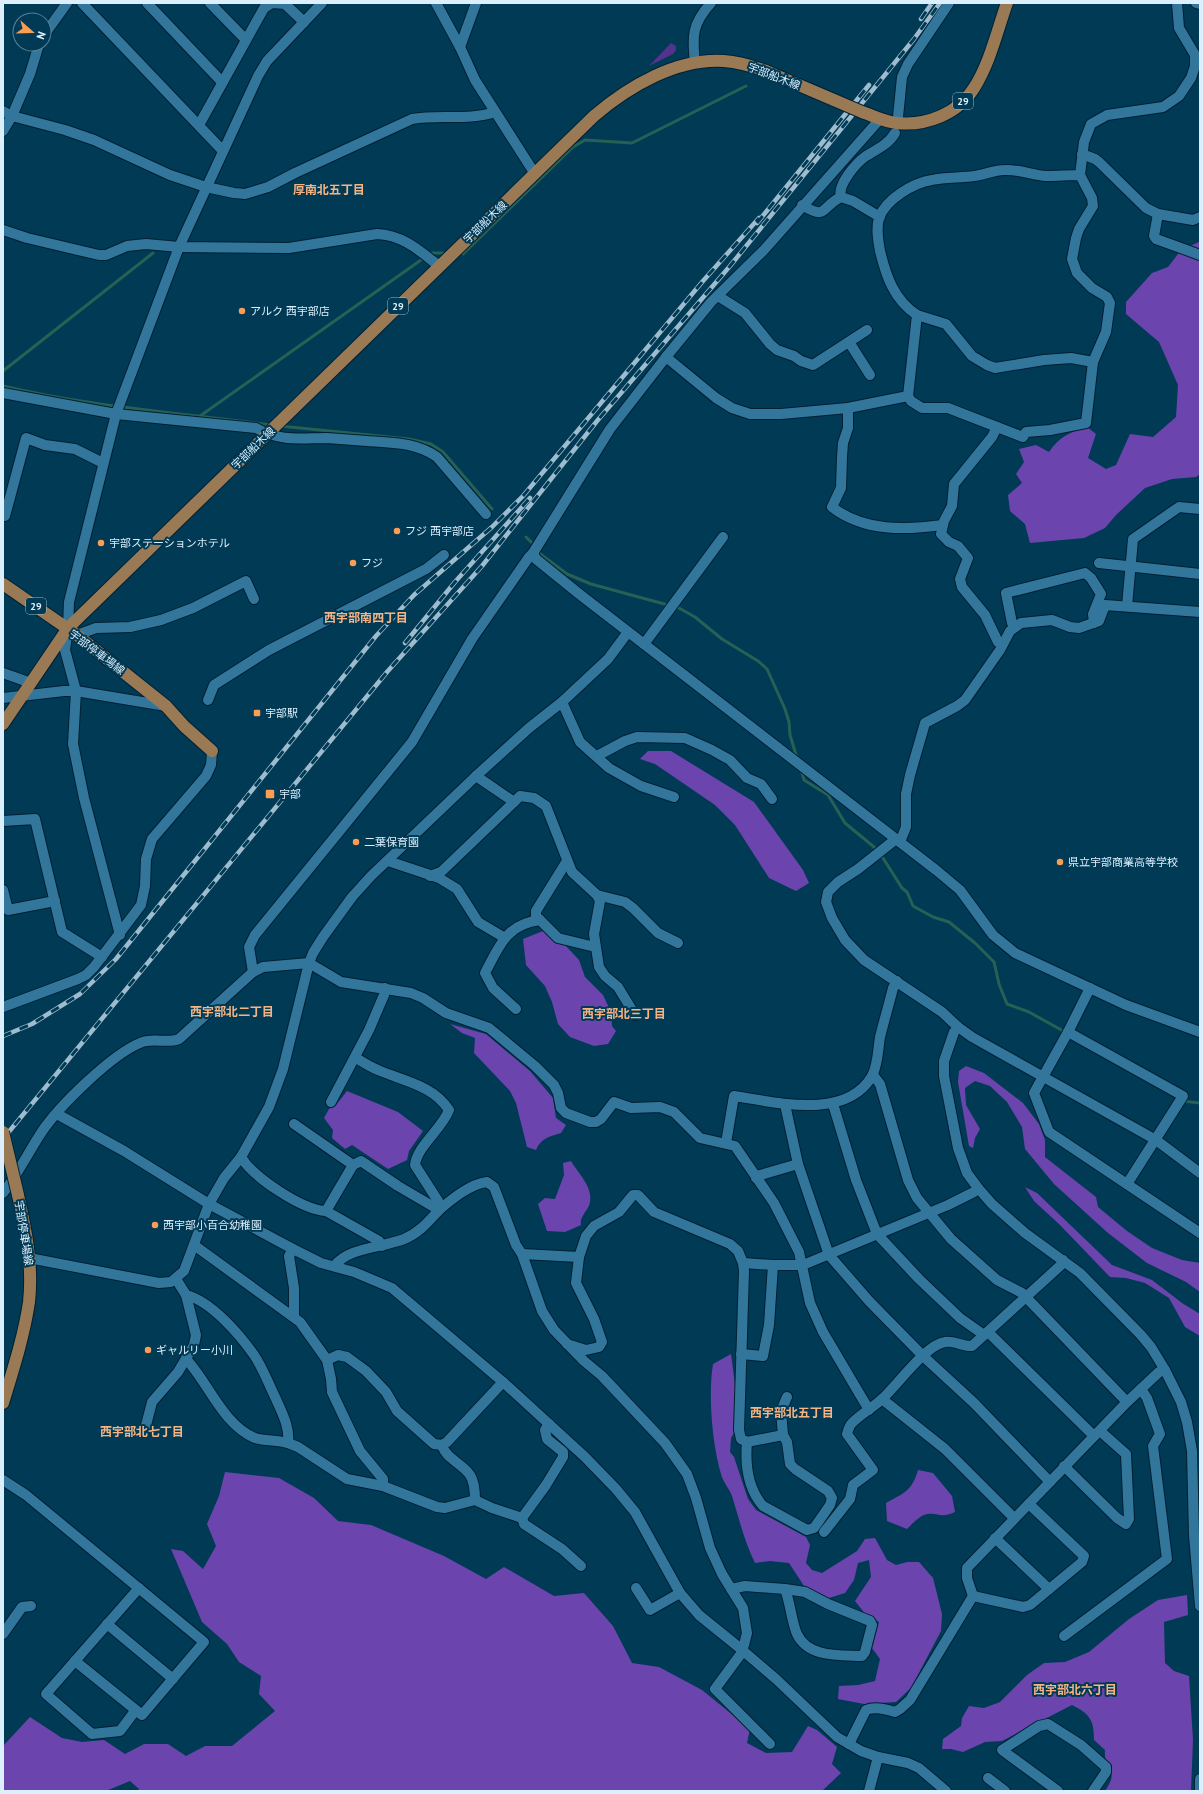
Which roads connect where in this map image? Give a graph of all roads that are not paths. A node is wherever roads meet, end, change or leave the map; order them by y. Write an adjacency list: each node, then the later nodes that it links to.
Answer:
1 (67, 3): 17 (street)
2 (82, 3): 28 (street)
3 (146, 3): 22 (street)
4 (210, 3): 18 (street)
5 (272, 3): 6 (street); 18 (street)
6 (286, 3): 16 (street)
7 (322, 3): 16 (street)
8 (436, 3): 19 (street)
9 (476, 3): 19 (street)
10 (710, 3): 21 (street)
11 (949, 3): 26 (street)
12 (1007, 3): 27 (main road, 宇部船木線 / 29)
13 (1177, 3): 32 (street)
14 (1196, 3): 15 (street)
15 (1200, 4)
16 (304, 22): 31 (street)
17 (52, 24)
18 (246, 40): 22 (street)
19 (460, 46): 24 (street)
20 (37, 52): 25 (street)
21 (695, 62): 27 (main road, 宇部船木線 / 29, bridge); 33 (main road, 宇部船木線 / 29)
22 (222, 82): 28 (street)
23 (3, 111): 25 (street)
24 (495, 112): 33 (street); 35 (street)
25 (12, 116): 29 (street); 35 (street)
26 (898, 117)
27 (880, 119): 37 (street)
28 (199, 125): 31 (street)
29 (3, 131)
30 (895, 134): 36 (street)
31 (223, 151): 35 (street)
32 (1082, 154): 34 (street); 38 (street)
33 (535, 174): 44 (main road, 宇部船木線 / 29)
34 (1080, 175): 39 (street); 50 (street)
35 (206, 187): 42 (street)
36 (841, 197): 37 (street); 39 (street)
37 (802, 205): 45 (street)
38 (1158, 214): 40 (street); 43 (street)
39 (880, 217): 46 (street)
40 (1200, 217)
41 (3, 230): 42 (street)
42 (179, 247): 44 (street); 55 (street)
43 (1200, 255)
44 (439, 266): 57 (main road, 宇部船木線 / 29)
45 (718, 296): 48 (street); 49 (street)
46 (917, 314): 50 (street); 53 (street)
47 (867, 330): 48 (street)
48 (849, 342): 51 (street)
49 (666, 357): 54 (street); 64 (street)
50 (1093, 362): 56 (street)
51 (870, 375)
52 (3, 393): 55 (street)
53 (908, 396): 54 (street); 56 (street)
54 (848, 408): 62 (street)
55 (116, 414): 57 (street); 58 (street)
56 (997, 427): 62 (street)
57 (267, 434): 60 (street); 75 (main road, 宇部船木線 / 29)
58 (103, 463): 61 (street); 75 (street)
59 (1200, 509): 67 (street)
60 (486, 514)
61 (5, 516)
62 (943, 525): 77 (street)
63 (723, 537): 78 (street)
64 (533, 553): 76 (street); 109 (street)
65 (444, 555): 84 (street)
66 (1099, 563): 67 (street)
67 (1131, 567): 68 (street); 71 (street)
68 (1200, 574)
69 (3, 584): 75 (main road, 29)
70 (254, 599): 75 (street)
71 (1128, 606): 72 (street); 73 (street)
72 (1200, 612)
73 (1094, 623): 74 (street); 74 (street)
74 (1016, 627): 77 (street)
75 (72, 631): 80 (main road, 宇部停車場線); 81 (street); 86 (main road, 宇部停車場線)
76 (628, 632): 78 (street); 85 (street)
77 (1003, 643): 95 (street)
78 (644, 644): 95 (street)
79 (3, 673): 80 (street)
80 (31, 683): 82 (main road, 宇部停車場線)
81 (76, 691): 82 (street); 86 (street); 103 (street)
82 (23, 696): 83 (street); 87 (main road, 宇部停車場線)
83 (3, 698)
84 (208, 700)
85 (562, 702): 89 (street); 90 (street)
86 (166, 706): 88 (main road, 宇部停車場線)
87 (3, 724)
88 (212, 751): 103 (street)
89 (597, 756): 91 (street); 92 (street)
90 (476, 776): 93 (street); 96 (street)
91 (674, 797)
92 (772, 799)
93 (514, 802): 97 (street); 98 (street)
94 (3, 821): 101 (street)
95 (898, 841): 110 (street); 112 (street)
96 (388, 861): 98 (street); 108 (street)
97 (568, 861): 100 (street); 102 (street)
98 (430, 876): 104 (street)
99 (3, 890): 101 (street)
100 (597, 895): 105 (street); 106 (street)
101 (54, 900): 107 (street)
102 (540, 920): 104 (street); 106 (street)
103 (120, 935): 107 (street)
104 (505, 938): 114 (street)
105 (678, 943)
106 (595, 947): 115 (street)
107 (102, 957): 113 (street)
108 (309, 964): 109 (street); 111 (street); 130 (street)
109 (253, 972): 125 (street)
110 (897, 981): 116 (street); 120 (street)
111 (385, 988): 119 (street); 129 (street)
112 (1090, 988): 117 (street); 118 (street)
113 (3, 1007)
114 (516, 1009)
115 (635, 1015)
116 (958, 1027): 121 (street); 136 (street)
117 (1068, 1032): 121 (street); 128 (street)
118 (1200, 1032)
119 (356, 1058): 122 (street); 139 (street)
120 (873, 1075): 124 (street); 141 (street)
121 (1044, 1076): 128 (street); 135 (street)
122 (332, 1102)
123 (787, 1104): 124 (street); 129 (street); 131 (street)
124 (834, 1104): 142 (street)
125 (57, 1114): 137 (street); 138 (street)
126 (294, 1124): 132 (street)
127 (3, 1132): 150 (main road, 宇部停車場線, bridge)
128 (1156, 1140): 133 (street); 135 (street)
129 (726, 1143): 134 (street)
130 (241, 1157): 138 (street); 140 (street)
131 (798, 1164): 134 (street); 148 (street)
132 (353, 1165): 139 (street); 140 (street)
133 (1200, 1173)
134 (756, 1178): 154 (street)
135 (1127, 1184): 143 (street)
136 (978, 1188): 141 (street); 151 (street)
137 (3, 1193)
138 (209, 1204): 144 (street); 146 (street)
139 (439, 1210): 145 (street); 147 (street)
140 (326, 1211): 145 (street)
141 (930, 1212): 142 (street); 158 (street)
142 (877, 1234): 148 (street); 160 (street)
143 (1200, 1234)
144 (194, 1245): 156 (street); 159 (street)
145 (382, 1246): 155 (street)
146 (293, 1249): 155 (street); 159 (street)
147 (522, 1254): 149 (street); 161 (street)
148 (829, 1255): 154 (street); 163 (street)
149 (578, 1257): 152 (street); 161 (street)
150 (29, 1258): 156 (street); 172 (main road, 宇部停車場線)
151 (1063, 1260): 158 (street); 166 (street)
152 (743, 1263): 153 (street); 162 (street)
153 (772, 1265): 154 (street); 162 (street)
154 (803, 1265): 173 (street)
155 (334, 1266): 167 (street)
156 (176, 1279): 157 (street)
157 (186, 1295): 164 (street); 178 (street)
158 (1026, 1297): 160 (street); 171 (street)
159 (294, 1316): 165 (street)
160 (986, 1333): 163 (street); 176 (street)
161 (567, 1344): 194 (street)
162 (741, 1354): 179 (street)
163 (923, 1356): 170 (street); 183 (street)
164 (186, 1359): 175 (street); 178 (street)
165 (327, 1360): 180 (street); 184 (street)
166 (1165, 1370): 168 (street); 200 (street)
167 (503, 1382): 174 (street); 180 (street)
168 (1141, 1389): 171 (street); 203 (street)
169 (787, 1397): 177 (street)
170 (882, 1399): 173 (street); 188 (street)
171 (1127, 1402): 176 (street)
172 (3, 1404)
173 (869, 1410): 189 (street)
174 (548, 1424): 187 (street); 197 (street)
175 (144, 1433)
176 (1097, 1433): 181 (street); 181 (street)
177 (783, 1435): 179 (street); 179 (street)
178 (288, 1442): 184 (street)
179 (747, 1442)
180 (442, 1444): 185 (street)
181 (1064, 1466): 183 (street)
182 (3, 1480): 192 (street)
183 (1050, 1482): 186 (street)
184 (383, 1486): 185 (street)
185 (475, 1500): 187 (street)
186 (1030, 1504): 188 (street); 196 (street)
187 (522, 1518): 191 (street)
188 (1014, 1518): 190 (street)
189 (824, 1532)
190 (995, 1538): 196 (street); 198 (street)
191 (581, 1566)
192 (139, 1588): 201 (street); 206 (street)
193 (636, 1588): 197 (street)
194 (731, 1589): 195 (street); 204 (street)
195 (786, 1589): 195 (street)
196 (1049, 1589): 198 (street)
197 (680, 1593): 204 (street)
198 (974, 1596): 209 (street)
199 (31, 1606): 202 (street)
200 (1200, 1606)
201 (107, 1624): 205 (street); 206 (street)
202 (3, 1634)
203 (1064, 1636)
204 (742, 1650): 208 (street); 209 (street)
205 (75, 1661): 207 (street); 207 (street)
206 (173, 1679): 207 (street)
207 (136, 1711)
208 (770, 1744)
209 (849, 1744): 210 (street)
210 (878, 1757): 213 (street); 214 (street)
211 (988, 1778): 215 (street)
212 (1200, 1779): 218 (street)
213 (869, 1791)
214 (946, 1791)
215 (1005, 1791)
216 (1058, 1791): 217 (street)
217 (1093, 1791)
218 (1200, 1791)

